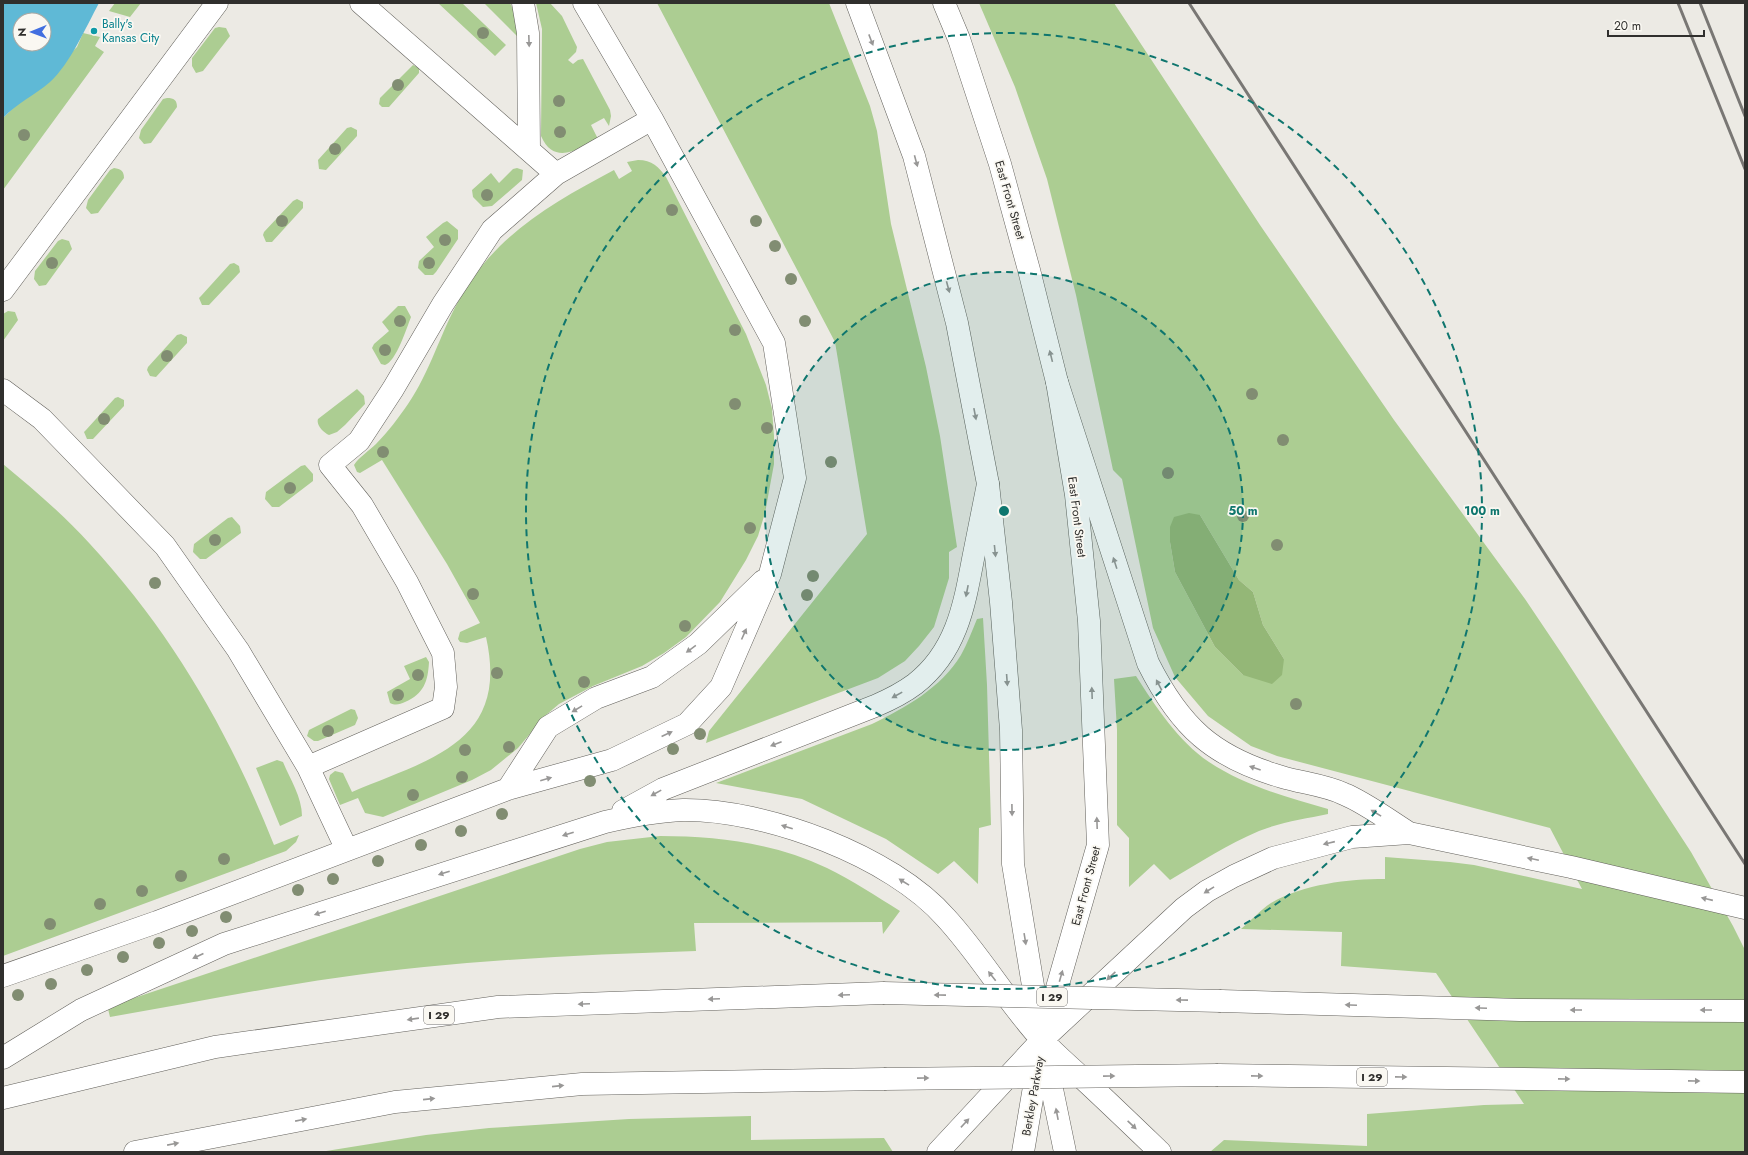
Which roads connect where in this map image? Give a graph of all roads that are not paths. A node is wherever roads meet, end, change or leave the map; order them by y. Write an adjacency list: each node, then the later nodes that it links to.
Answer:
1 (217, 3): 10 (main road)
2 (361, 3): 8 (main road)
3 (523, 3): 8 (main road, one-way to 8)
4 (584, 3): 7 (main road)
5 (857, 3): 13 (main road, East Front Street, one-way to 13)
6 (944, 3): 11 (main road, East Front Street, one-way to 6)
7 (652, 119): 9 (main road); 14 (main road)
8 (529, 150): 9 (main road)
9 (556, 174): 15 (main road)
10 (3, 290)
11 (1057, 382): 18 (main road, one-way to 11); 23 (main road, East Front Street, one-way to 11)
12 (3, 390): 15 (main road)
13 (988, 484): 17 (main road, one-way to 17); 23 (main road, East Front Street, one-way to 23)
14 (770, 574): 16 (main road, one-way to 16); 16 (main road, one-way to 14)
15 (308, 767): 19 (main road)
16 (508, 789): 19 (main road)
17 (605, 822): 23 (main road, one-way to 17); 24 (main road, one-way to 24)
18 (1409, 833): 20 (main road, one-way to 18); 23 (main road, one-way to 23)
19 (347, 850): 21 (main road)
20 (1745, 908)
21 (3, 976)
22 (1745, 1011): 26 (main road, I 29, one-way to 26, bridge)
23 (1042, 1040): 28 (main road, one-way to 23); 29 (main road, Berkley Parkway); 30 (main road, East Front Street, one-way to 23); 31 (main road, one-way to 31)
24 (3, 1058)
25 (1745, 1082): 27 (main road, I 29, one-way to 25, bridge)
26 (3, 1098)
27 (135, 1152)
28 (938, 1152)
29 (1023, 1152)
30 (1065, 1152)
31 (1160, 1152)

